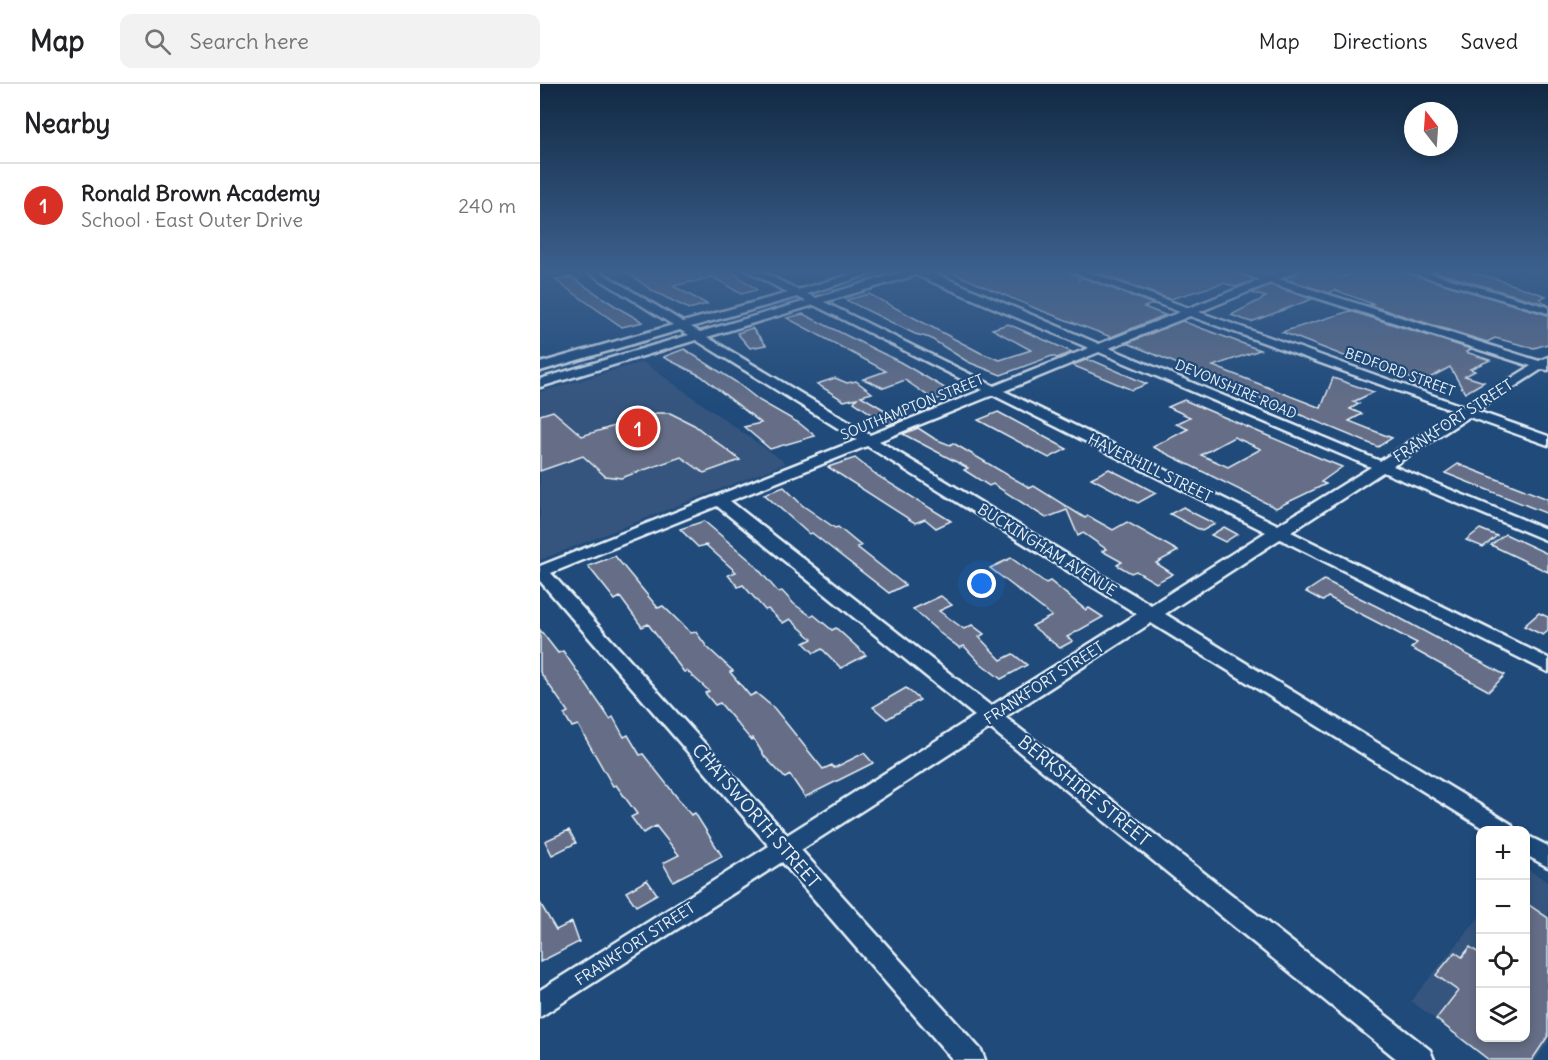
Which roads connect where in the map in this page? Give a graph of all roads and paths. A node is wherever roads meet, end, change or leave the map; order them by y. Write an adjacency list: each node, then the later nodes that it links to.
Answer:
1 (664, 316): 9 (street, BUCKINGHAM AVENUE)
2 (721, 316): 9 (street)
3 (770, 316): 10 (street)
4 (842, 316): 17 (street, HAVERHILL STREET)
5 (1022, 316): 11 (street, DEVONSHIRE ROAD)
6 (1181, 316): 11 (street, SOUTHAMPTON STREET)
7 (1200, 316): 18 (street, BEDFORD STREET)
8 (1386, 316): 13 (street)
9 (682, 327): 10 (street, BUCKINGHAM AVENUE); 14 (street)
10 (698, 337): 15 (street); 19 (street, BUCKINGHAM AVENUE)
11 (1099, 348): 17 (street, SOUTHAMPTON STREET); 21 (street, DEVONSHIRE ROAD)
12 (540, 354): 14 (street)
13 (1545, 364): 18 (street, FRANKFORT STREET)
14 (546, 365): 15 (street)
15 (566, 376): 16 (street)
16 (540, 383)
17 (993, 391): 19 (street, SOUTHAMPTON STREET); 23 (street, HAVERHILL STREET)
18 (1467, 412): 20 (street, BEDFORD STREET); 21 (street, FRANKFORT STREET)
19 (868, 441): 22 (street, SOUTHAMPTON STREET); 26 (street, BUCKINGHAM AVENUE)
20 (1548, 441)
21 (1382, 466): 23 (street, FRANKFORT STREET); 24 (street, DEVONSHIRE ROAD)
22 (719, 500): 25 (street, SOUTHAMPTON STREET); 28 (street, BERKSHIRE STREET)
23 (1278, 532): 26 (street, FRANKFORT STREET); 27 (street, HAVERHILL STREET)
24 (1548, 536)
25 (540, 572): 31 (street, CHATSWORTH STREET)
26 (1151, 614): 28 (street, FRANKFORT STREET); 29 (street, BUCKINGHAM AVENUE)
27 (1548, 666)
28 (991, 717): 31 (street, FRANKFORT STREET); 35 (street, BERKSHIRE STREET)
29 (1495, 826)
30 (1530, 847): 32 (street)
31 (785, 849): 33 (street, FRANKFORT STREET); 34 (street, CHATSWORTH STREET)
32 (1548, 858)
33 (540, 1005)
34 (971, 1060)
35 (1420, 1060)

